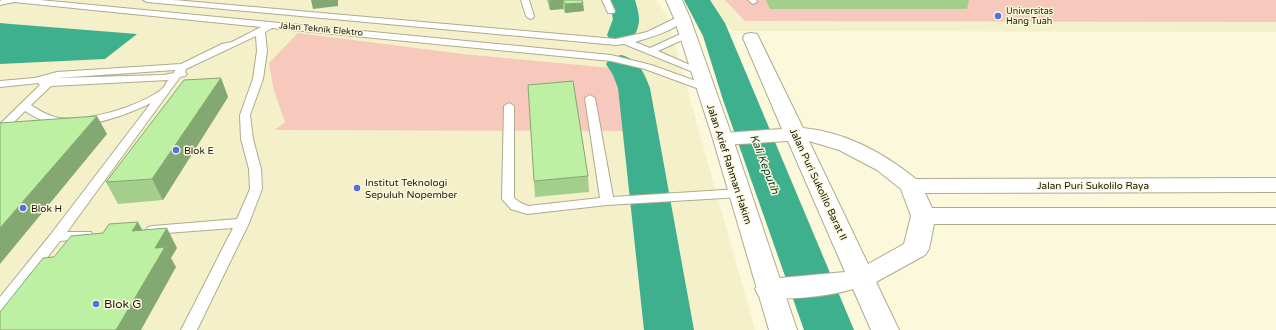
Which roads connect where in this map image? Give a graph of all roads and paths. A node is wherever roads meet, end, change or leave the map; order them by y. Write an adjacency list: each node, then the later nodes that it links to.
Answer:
1 (14, 0): 5 (lane, Jalan Teknik Elektro); 10 (lane, Jalan Teknik Elektro)
2 (147, 0): 9 (lane, Jalan Teknik Elektro)
3 (525, 0): 7 (lane)
4 (606, 0): 6 (lane)
5 (0, 3)
6 (611, 11)
7 (530, 16)
8 (681, 18): 13 (lane, Jalan Teknik Elektro); 14 (lane, Jalan Teknik Elektro); 17 (street, Jalan Arief Rahman Hakim)
9 (424, 25): 11 (lane); 13 (lane, Jalan Teknik Elektro)
10 (264, 27): 11 (lane, Jalan Teknik Elektro); 16 (lane); 33 (lane)
11 (412, 38): 15 (lane, Jalan Teknik Elektro)
12 (751, 38): 25 (street, Jalan Puri Sukolilo Barat II)
13 (625, 41): 14 (lane, Jalan Teknik Elektro)
14 (652, 51): 15 (lane, Jalan Teknik Elektro); 17 (lane, Jalan Teknik Elektro)
15 (627, 60): 17 (lane, Jalan Teknik Elektro)
16 (180, 71): 18 (lane); 18 (lane); 20 (lane)
17 (703, 80): 26 (street, Jalan Arief Rahman Hakim)
18 (41, 82): 19 (lane); 22 (lane)
19 (0, 84)
20 (168, 88): 22 (lane); 36 (lane)
21 (590, 98): 30 (lane)
22 (25, 106): 24 (lane)
23 (509, 106): 30 (lane)
24 (0, 130)
25 (785, 134): 26 (street); 28 (street); 37 (street, Jalan Puri Sukolilo Barat II)
26 (731, 138): 29 (street, Jalan Arief Rahman Hakim)
27 (1276, 185): 28 (street, Jalan Puri Sukolilo Raya)
28 (911, 186): 31 (street)
29 (740, 193): 30 (lane); 38 (street, Jalan Arief Rahman Hakim)
30 (607, 201)
31 (923, 216): 32 (street); 37 (street)
32 (1276, 216)
33 (242, 223): 34 (lane); 40 (lane)
34 (141, 231)
35 (102, 234): 36 (lane)
36 (56, 237): 39 (lane)
37 (862, 276): 38 (street); 42 (street, Jalan Puri Sukolilo Barat II)
38 (779, 288): 41 (street, Jalan Arief Rahman Hakim)
39 (0, 308)
40 (189, 330)
41 (783, 330)
42 (886, 330)

